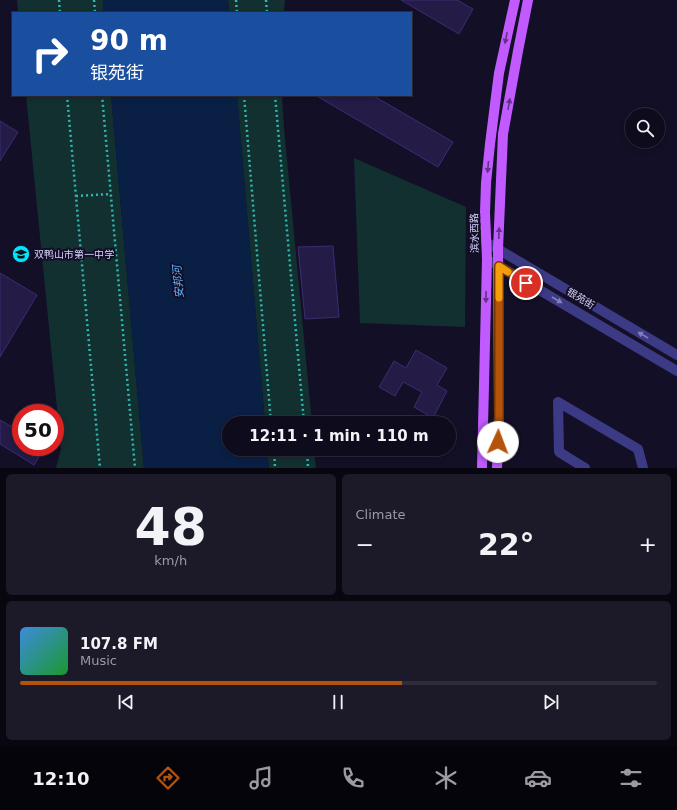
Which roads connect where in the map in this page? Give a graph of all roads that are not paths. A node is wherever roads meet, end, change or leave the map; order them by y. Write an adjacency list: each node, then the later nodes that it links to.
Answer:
1 (515, 0): 3 (main road, 滨水西路, one-way to 3)
2 (528, 0): 4 (main road, one-way to 2)
3 (486, 242): 4 (street, 银苑街); 5 (main road, 滨水西路)
4 (498, 249): 6 (main road); 7 (street, 银苑街, one-way to 4)
5 (487, 259): 6 (street, 银苑街); 9 (main road, 滨水西路, one-way to 9)
6 (499, 266): 8 (street, 银苑街, one-way to 8); 10 (main road)
7 (677, 355)
8 (677, 371)
9 (482, 468)
10 (497, 468)
11 (585, 468): 12 (street)
12 (643, 468)

